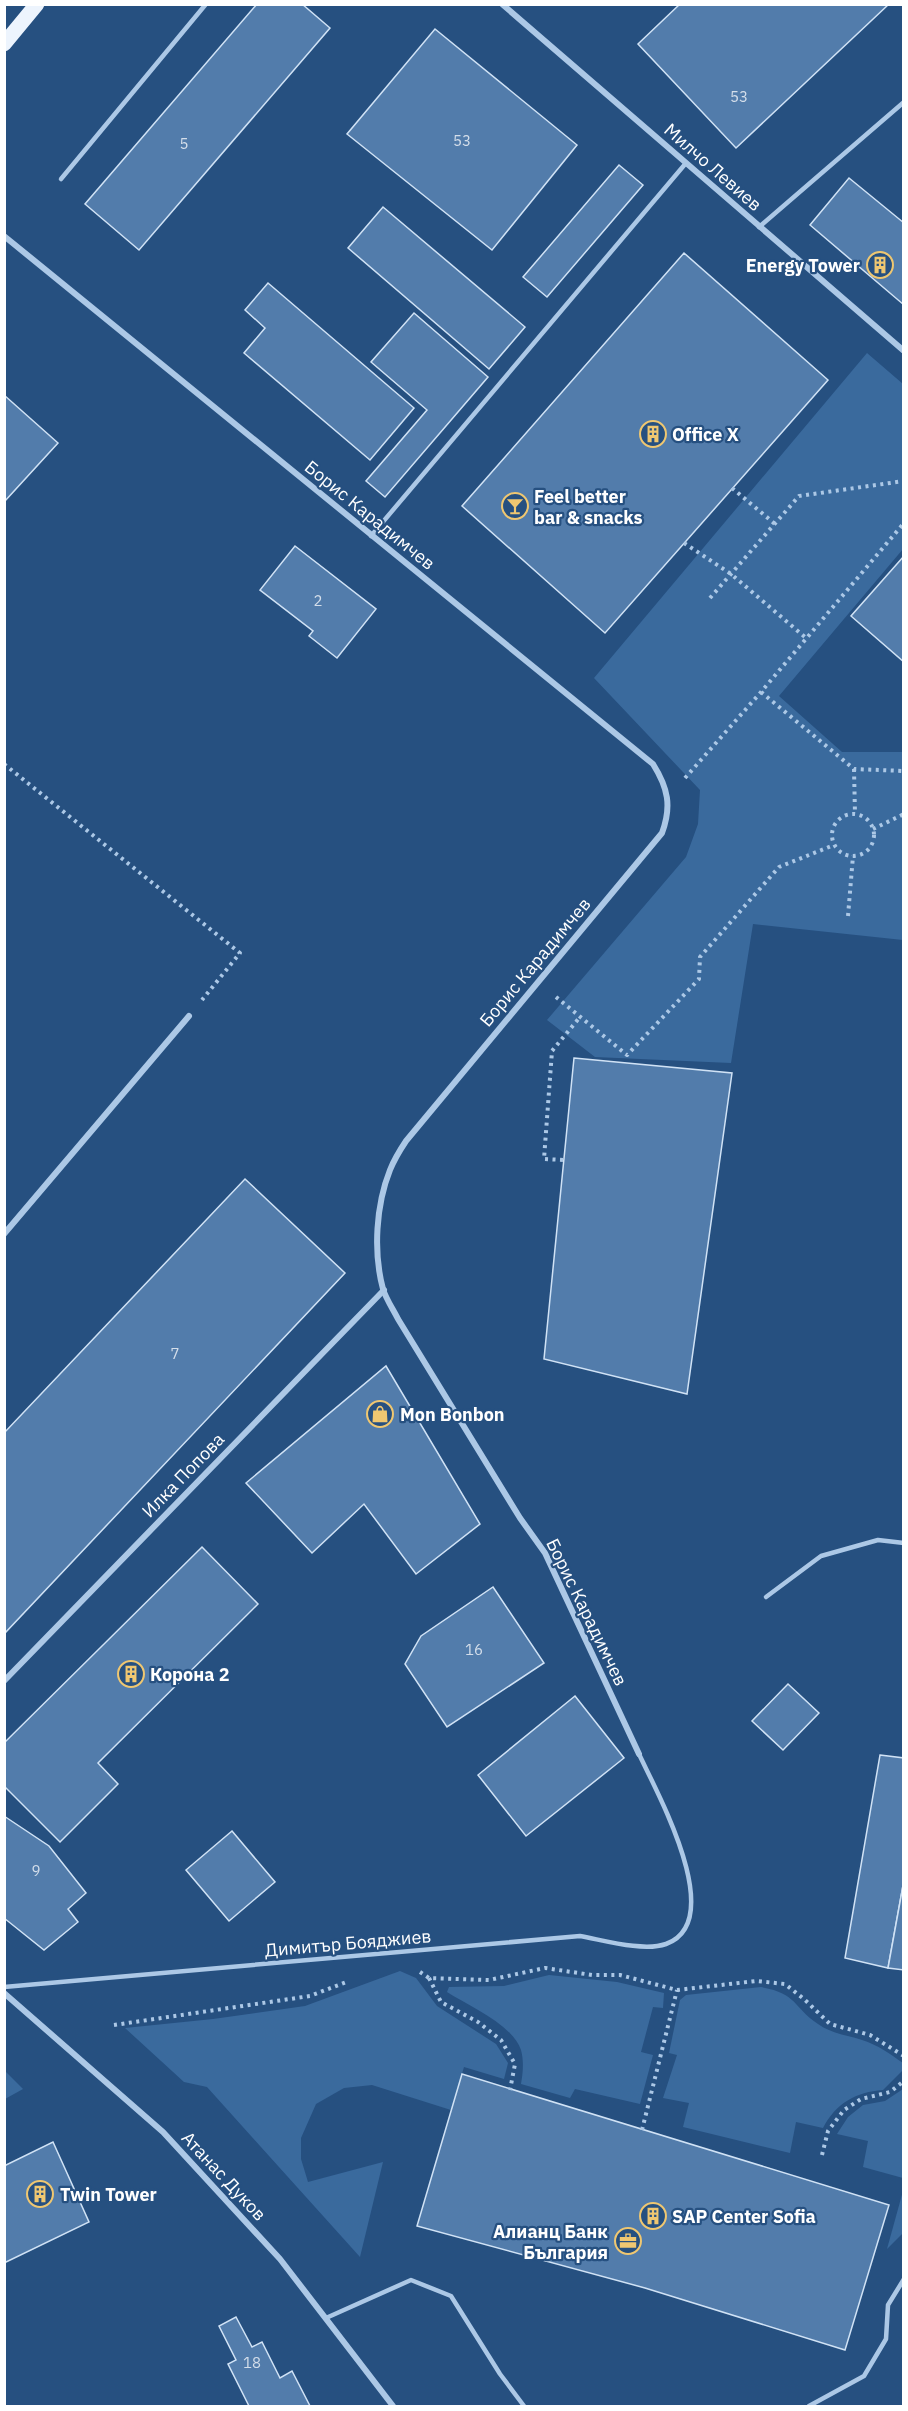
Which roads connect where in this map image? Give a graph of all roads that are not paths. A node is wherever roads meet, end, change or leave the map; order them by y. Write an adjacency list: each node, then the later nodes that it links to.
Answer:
1 (37, 4): 4 (main road)
2 (206, 4): 7 (lane)
3 (502, 4): 6 (street, Милчо Левиев)
4 (4, 44)
5 (903, 102): 8 (lane)
6 (686, 163): 8 (street, Милчо Левиев); 11 (lane)
7 (61, 179)
8 (759, 227): 10 (street, Милчо Левиев)
9 (4, 236): 11 (street, Борис Карадимчев)
10 (903, 351)
11 (371, 536): 14 (street, Борис Карадимчев)
12 (189, 1016): 13 (street)
13 (4, 1234)
14 (384, 1290): 17 (street, Илка Попова); 18 (street, Борис Карадимчев)
15 (903, 1543): 16 (lane)
16 (766, 1597)
17 (4, 1681)
18 (639, 1754): 19 (lane, Борис Карадимчев)
19 (685, 1926): 20 (lane, Димитър Бояджиев)
20 (4, 1987)
21 (4, 1993): 23 (street, Атанас Дуков)
22 (903, 2279): 26 (lane)
23 (326, 2318): 24 (street, Атанас Дуков); 25 (lane)
24 (393, 2406)
25 (524, 2406)
26 (809, 2406)

